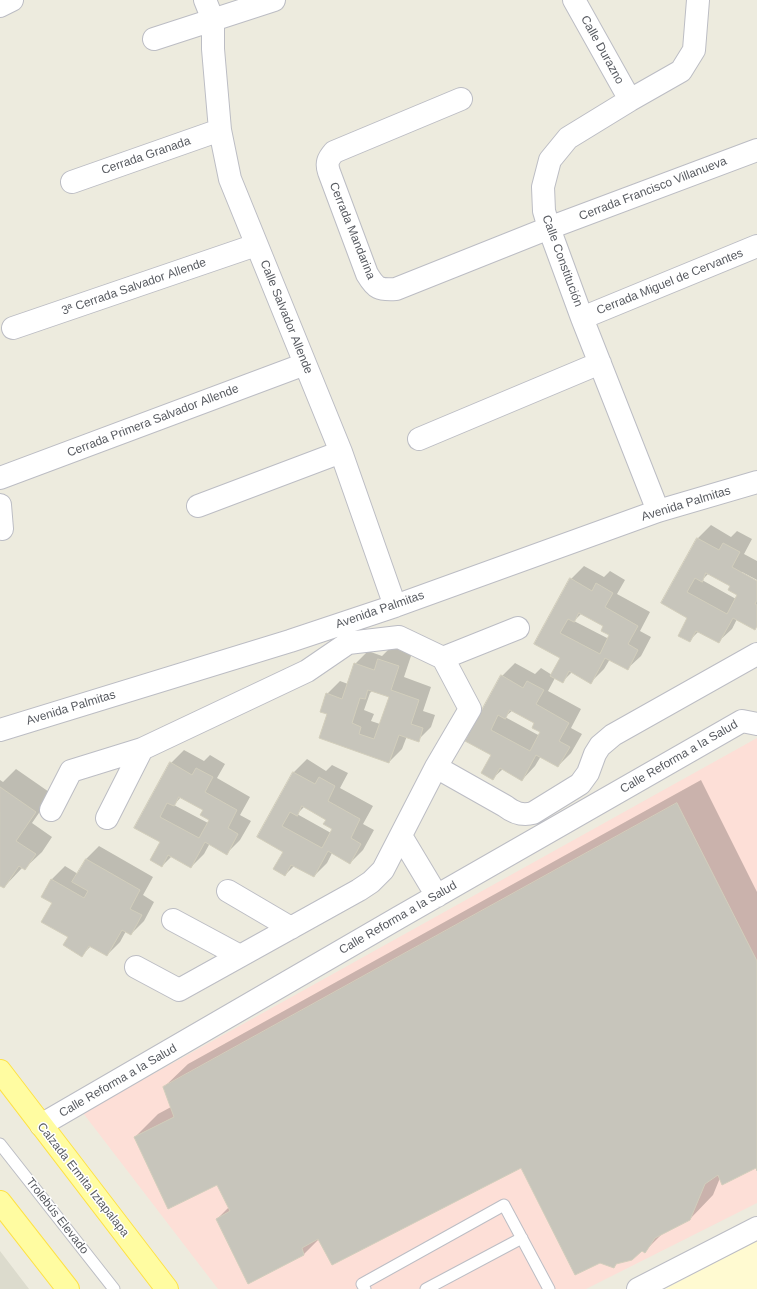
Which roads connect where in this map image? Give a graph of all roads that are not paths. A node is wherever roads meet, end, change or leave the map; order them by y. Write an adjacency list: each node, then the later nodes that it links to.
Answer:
1 (12, 0): 6 (street)
2 (205, 0): 7 (street)
3 (274, 0): 7 (street)
4 (574, 0): 10 (street, Calle Durazno)
5 (698, 0): 10 (street, Calle Constitución)
6 (0, 6)
7 (213, 20): 8 (street); 11 (street, Calle Salvador Allende)
8 (154, 39)
9 (461, 99): 14 (street, Cerrada Mandarina)
10 (630, 100): 14 (street, Calle Constitución)
11 (220, 130): 13 (street, Cerrada Granada); 15 (street, Calle Salvador Allende)
12 (757, 150): 14 (street, Cerrada Francisco Villanueva)
13 (72, 182)
14 (549, 228): 17 (street, Calle Constitución)
15 (256, 245): 18 (street, 3ª Cerrada Salvador Allende); 20 (street, Calle Salvador Allende)
16 (757, 246): 17 (street, Cerrada Miguel de Cervantes)
17 (582, 318): 19 (street, Calle Constitución)
18 (13, 328)
19 (600, 363): 21 (street); 27 (street, Calle Constitución)
20 (305, 364): 22 (street, Calle Salvador Allende); 23 (street, Cerrada Primera Salvador Allende)
21 (419, 439)
22 (341, 452): 26 (street); 29 (street, Calle Salvador Allende)
23 (0, 478)
24 (757, 482): 27 (street, Avenida Palmitas)
25 (0, 505): 28 (street)
26 (198, 506)
27 (658, 511): 29 (street, Avenida Palmitas)
28 (2, 529)
29 (395, 606): 34 (street, Avenida Palmitas)
30 (518, 628): 32 (street)
31 (757, 654): 36 (street)
32 (443, 658): 35 (street); 36 (street)
33 (757, 724): 41 (street, Calle Reforma a la Salud)
34 (0, 730)
35 (142, 749): 37 (street); 38 (street)
36 (436, 767): 39 (street)
37 (51, 810)
38 (108, 818)
39 (401, 836): 41 (street); 43 (street)
40 (228, 891): 43 (street)
41 (437, 896): 47 (street, Calle Reforma a la Salud)
42 (174, 920): 44 (street)
43 (291, 928): 44 (street)
44 (240, 956): 45 (street)
45 (136, 967)
46 (0, 1071): 47 (main road, Calzada Ermita Iztapalapa)
47 (41, 1126): 54 (main road, Calzada Ermita Iztapalapa)
48 (0, 1144): 53 (lane, Trolebús Elevado)
49 (0, 1202): 52 (main road)
50 (757, 1228): 58 (street)
51 (522, 1238): 55 (lane); 56 (lane); 57 (lane)
52 (68, 1289)
53 (114, 1289)
54 (167, 1289)
55 (365, 1289)
56 (426, 1289)
57 (549, 1289)
58 (638, 1289)

